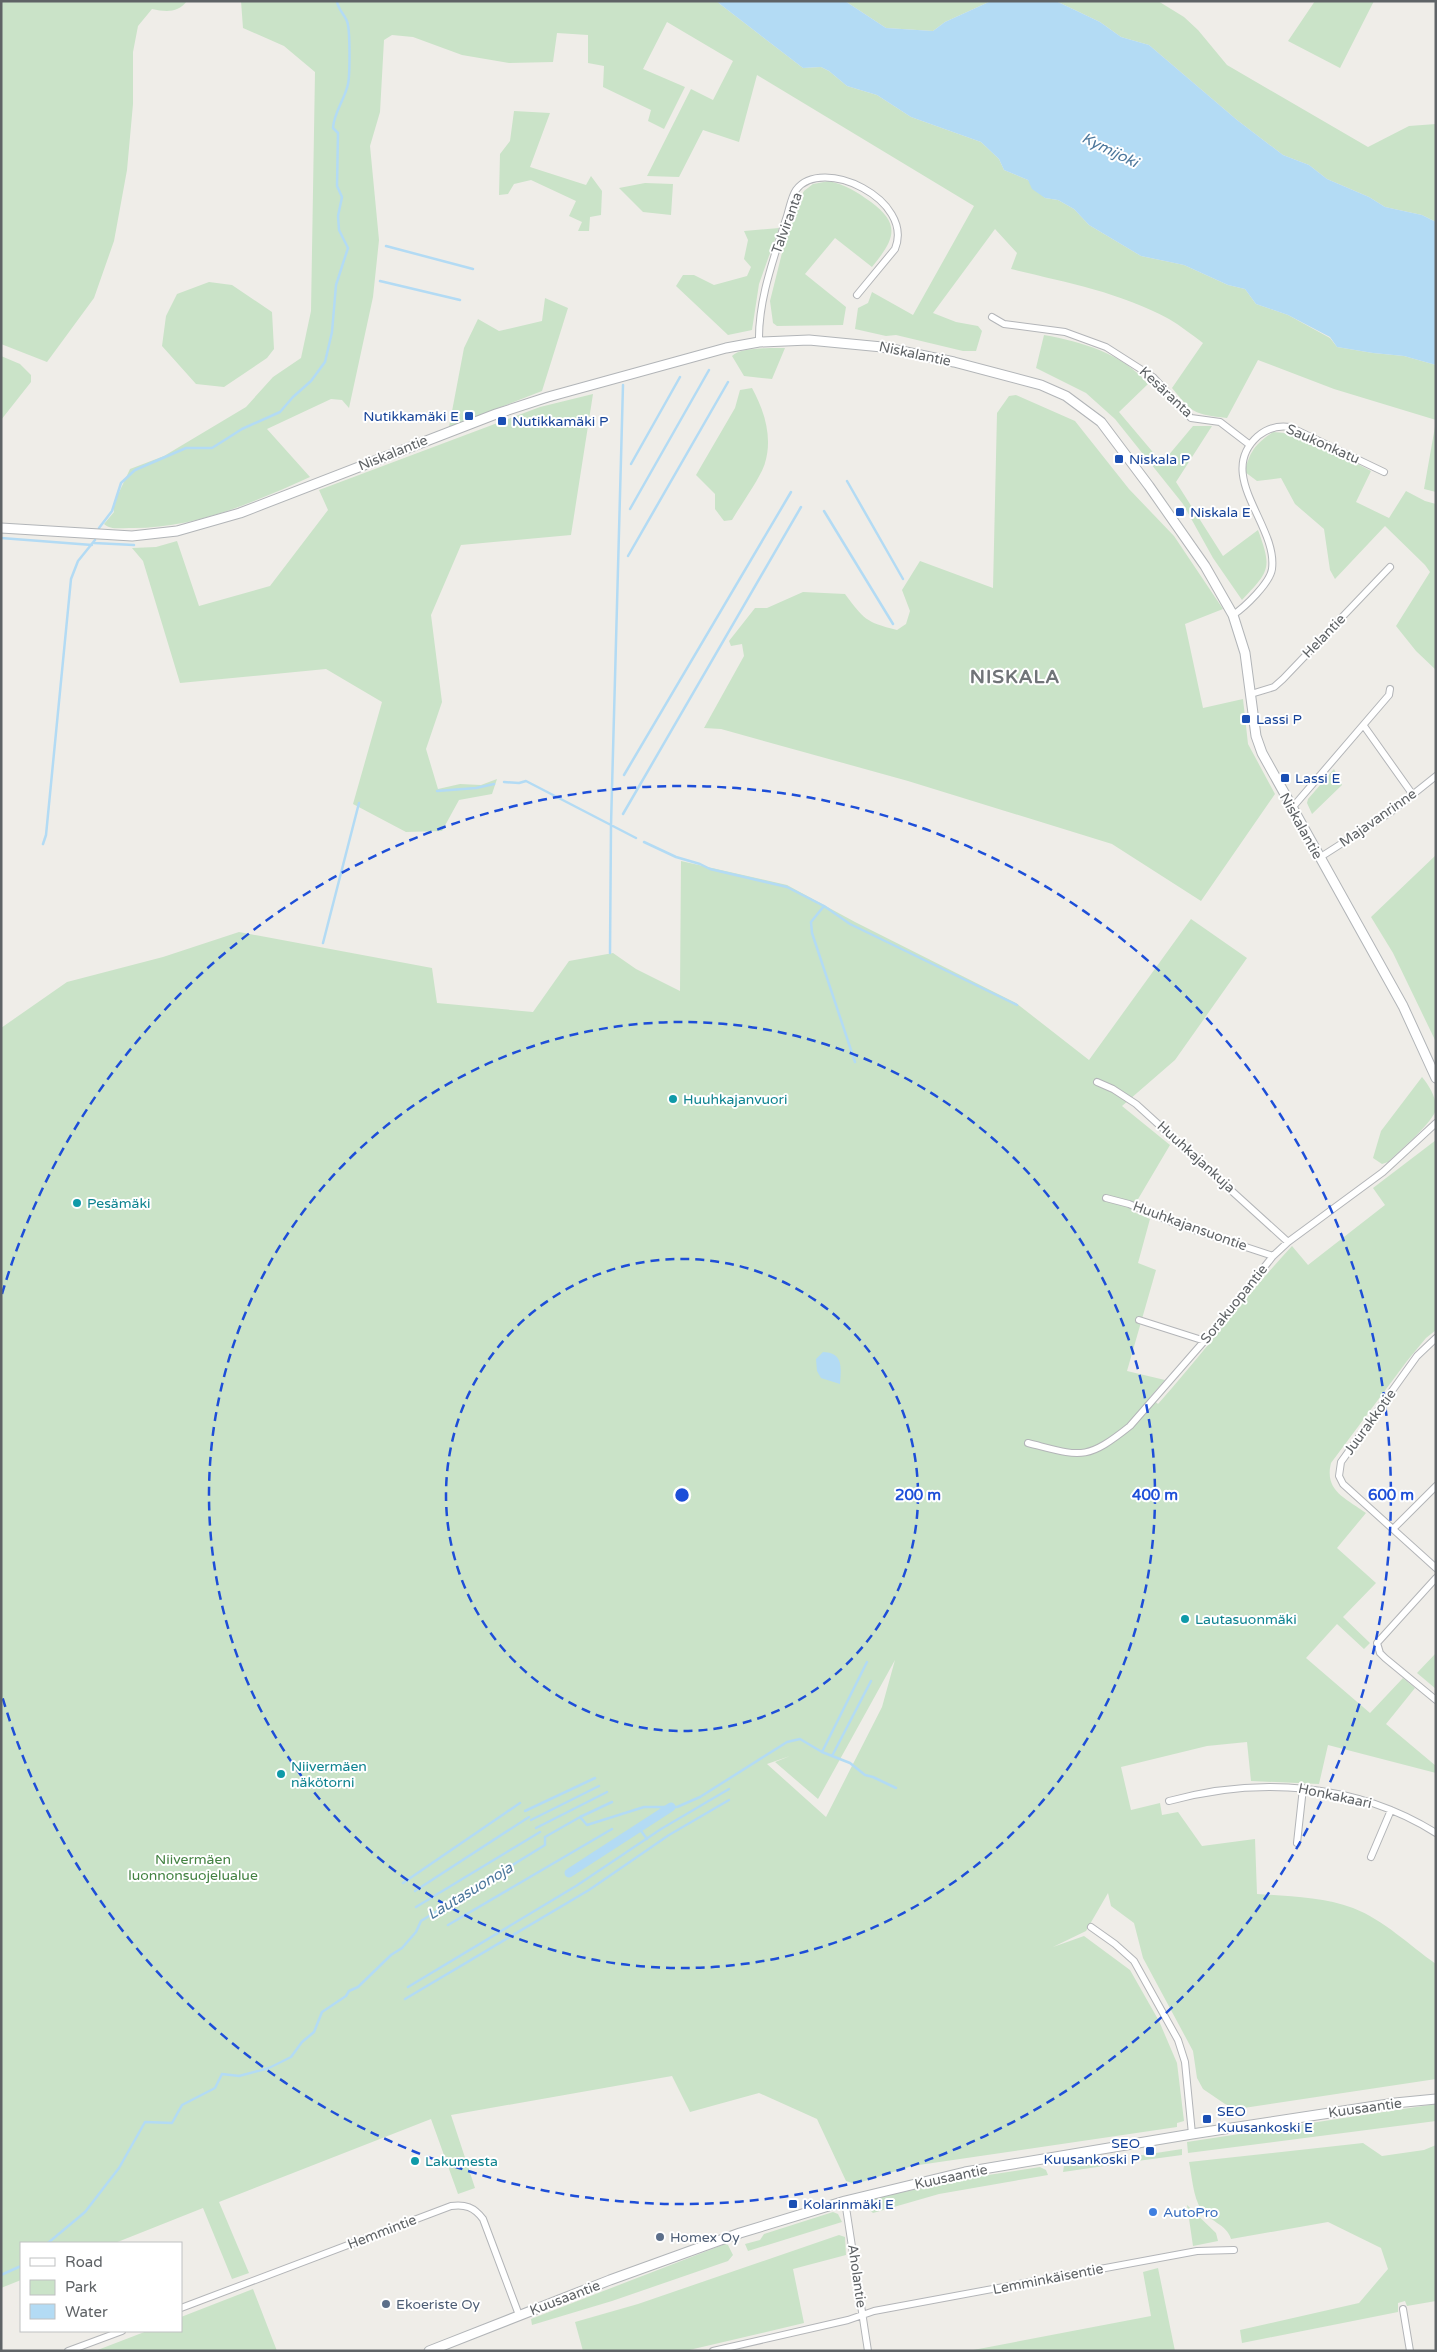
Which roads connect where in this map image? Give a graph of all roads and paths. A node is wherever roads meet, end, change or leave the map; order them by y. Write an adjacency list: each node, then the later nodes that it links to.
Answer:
1 (857, 295): 3 (street, Talviranta)
2 (992, 318): 4 (street, Kesäranta)
3 (759, 342): 6 (street, Niskalantie); 8 (street, Niskalantie)
4 (1250, 446): 5 (street, Saukonkatu); 8 (street)
5 (1384, 472)
6 (1, 528)
7 (1390, 568): 10 (street, Helantie)
8 (1233, 615): 10 (street, Niskalantie)
9 (1390, 689): 11 (street)
10 (1251, 694): 14 (street, Niskalantie)
11 (1364, 726): 13 (street); 14 (street)
12 (1436, 776): 13 (street, Majavanrinne)
13 (1413, 795): 15 (street, Majavanrinne)
14 (1292, 808): 15 (street, Niskalantie)
15 (1319, 858): 16 (street, Niskalantie)
16 (1436, 1078)
17 (1097, 1082): 20 (street, Huuhkajankuja)
18 (1436, 1123): 20 (street, Sorakuopantie)
19 (1106, 1198): 21 (street, Huuhkajansuontie)
20 (1288, 1242): 21 (street, Sorakuopantie)
21 (1273, 1256): 24 (street, Sorakuopantie)
22 (1138, 1320): 24 (street)
23 (1436, 1338): 27 (street, Juurakkotie)
24 (1205, 1341): 25 (street, Sorakuopantie)
25 (1028, 1443)
26 (1436, 1486): 27 (street)
27 (1393, 1529): 28 (street, Juurakkotie)
28 (1436, 1568)
29 (1436, 1578): 30 (street)
30 (1436, 1700)
31 (1303, 1788): 32 (street, Honkakaari); 33 (street, Honkakaari); 35 (street)
32 (1169, 1801)
33 (1391, 1810): 34 (street, Honkakaari); 36 (street)
34 (1436, 1833)
35 (1297, 1843)
36 (1371, 1857)
37 (1091, 1927): 39 (street)
38 (1436, 2098): 39 (street, Kuusaantie)
39 (1192, 2134): 40 (street, Kuusaantie)
40 (845, 2201): 44 (street, Kuusaantie); 45 (street, Aholantie)
41 (1234, 2250): 45 (street, Lemminkäisentie)
42 (182, 2308): 44 (street, Hemmintie)
43 (1403, 2309): 51 (street)
44 (519, 2315): 48 (street, Kuusaantie)
45 (863, 2315): 49 (street, Lemminkäisentie); 50 (street, Aholantie)
46 (119, 2332): 47 (street)
47 (68, 2351)
48 (429, 2351)
49 (714, 2351)
50 (868, 2351)
51 (1410, 2351)

